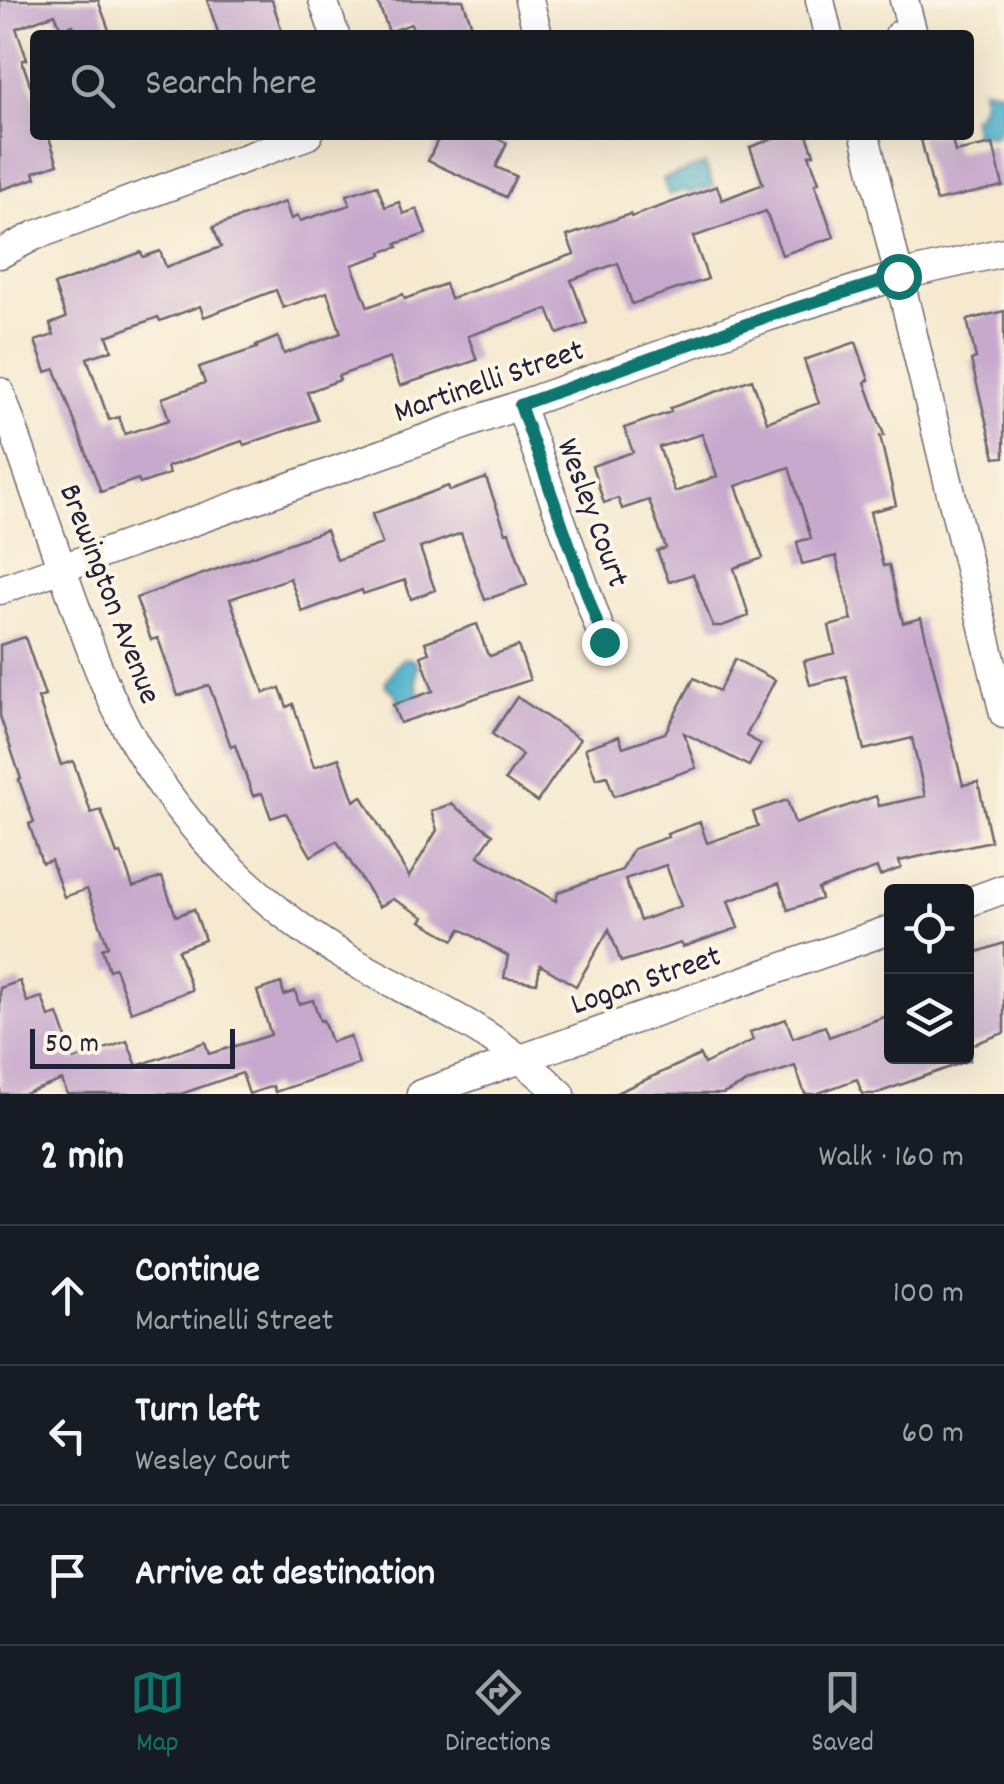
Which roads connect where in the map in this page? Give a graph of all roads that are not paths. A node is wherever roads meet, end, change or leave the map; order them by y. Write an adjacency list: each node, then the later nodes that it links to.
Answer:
1 (322, 0): 5 (street)
2 (528, 0): 6 (street)
3 (820, 0): 7 (street)
4 (904, 0): 8 (street)
5 (333, 30)
6 (537, 30)
7 (827, 30)
8 (912, 30)
9 (294, 140): 12 (street)
10 (866, 140): 13 (street)
11 (1004, 252): 13 (street, Martinelli Street)
12 (0, 254)
13 (898, 276): 15 (street, Martinelli Street); 19 (street)
14 (0, 392): 16 (street, Brewington Avenue)
15 (520, 405): 16 (street, Martinelli Street); 18 (street, Wesley Court)
16 (61, 567): 17 (street, Martinelli Street); 23 (street, Brewington Avenue)
17 (0, 590)
18 (604, 642)
19 (1003, 707)
20 (1004, 890): 21 (street)
21 (974, 899)
22 (884, 932): 23 (street, Logan Street)
23 (520, 1059): 24 (street, Logan Street); 25 (street, Brewington Avenue)
24 (421, 1094)
25 (561, 1094)

